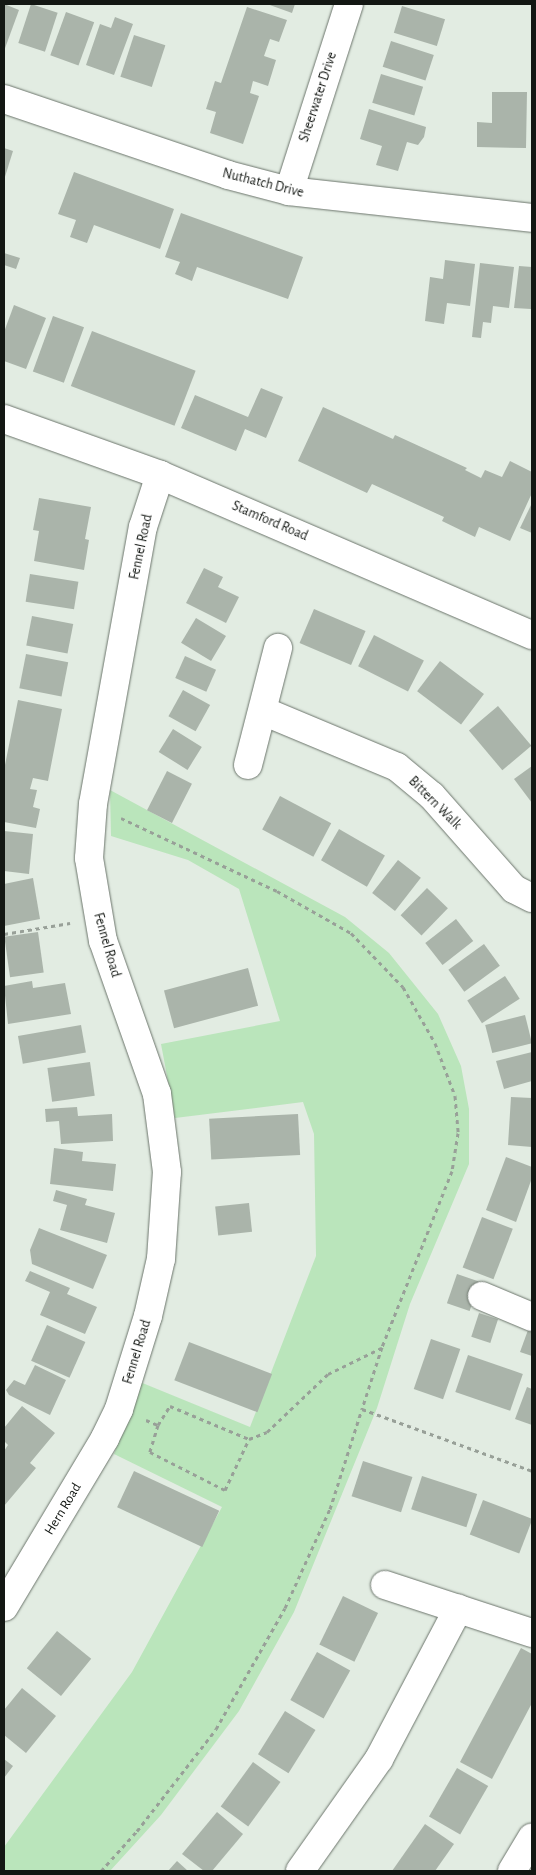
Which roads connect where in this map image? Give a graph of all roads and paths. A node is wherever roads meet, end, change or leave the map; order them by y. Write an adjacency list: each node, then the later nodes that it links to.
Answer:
1 (350, 4): 3 (street, Sheerwater Drive)
2 (4, 99): 3 (street, Nuthatch Drive)
3 (289, 191): 4 (street, Nuthatch Drive)
4 (532, 218)
5 (4, 419): 6 (street, Stamford Road)
6 (160, 475): 7 (street, Stamford Road); 11 (street, Fennel Road)
7 (532, 635)
8 (278, 648): 9 (street)
9 (263, 711): 10 (street); 12 (street, Bittern Walk)
10 (248, 765)
11 (93, 804): 13 (street, Fennel Road); 17 (path)
12 (532, 898)
13 (99, 918): 14 (path); 18 (street, Fennel Road)
14 (4, 934)
15 (482, 1296): 16 (street)
16 (532, 1316)
17 (382, 1347): 19 (path); 21 (path)
18 (119, 1409): 20 (path); 24 (street, Hern Road)
19 (362, 1409): 22 (path); 28 (path)
20 (158, 1425): 21 (path); 21 (path)
21 (249, 1439)
22 (532, 1471)
23 (385, 1585): 25 (street)
24 (4, 1607)
25 (458, 1609): 26 (street); 29 (street)
26 (532, 1633)
27 (532, 1838): 30 (street)
28 (101, 1871)
29 (300, 1871)
30 (512, 1871)

